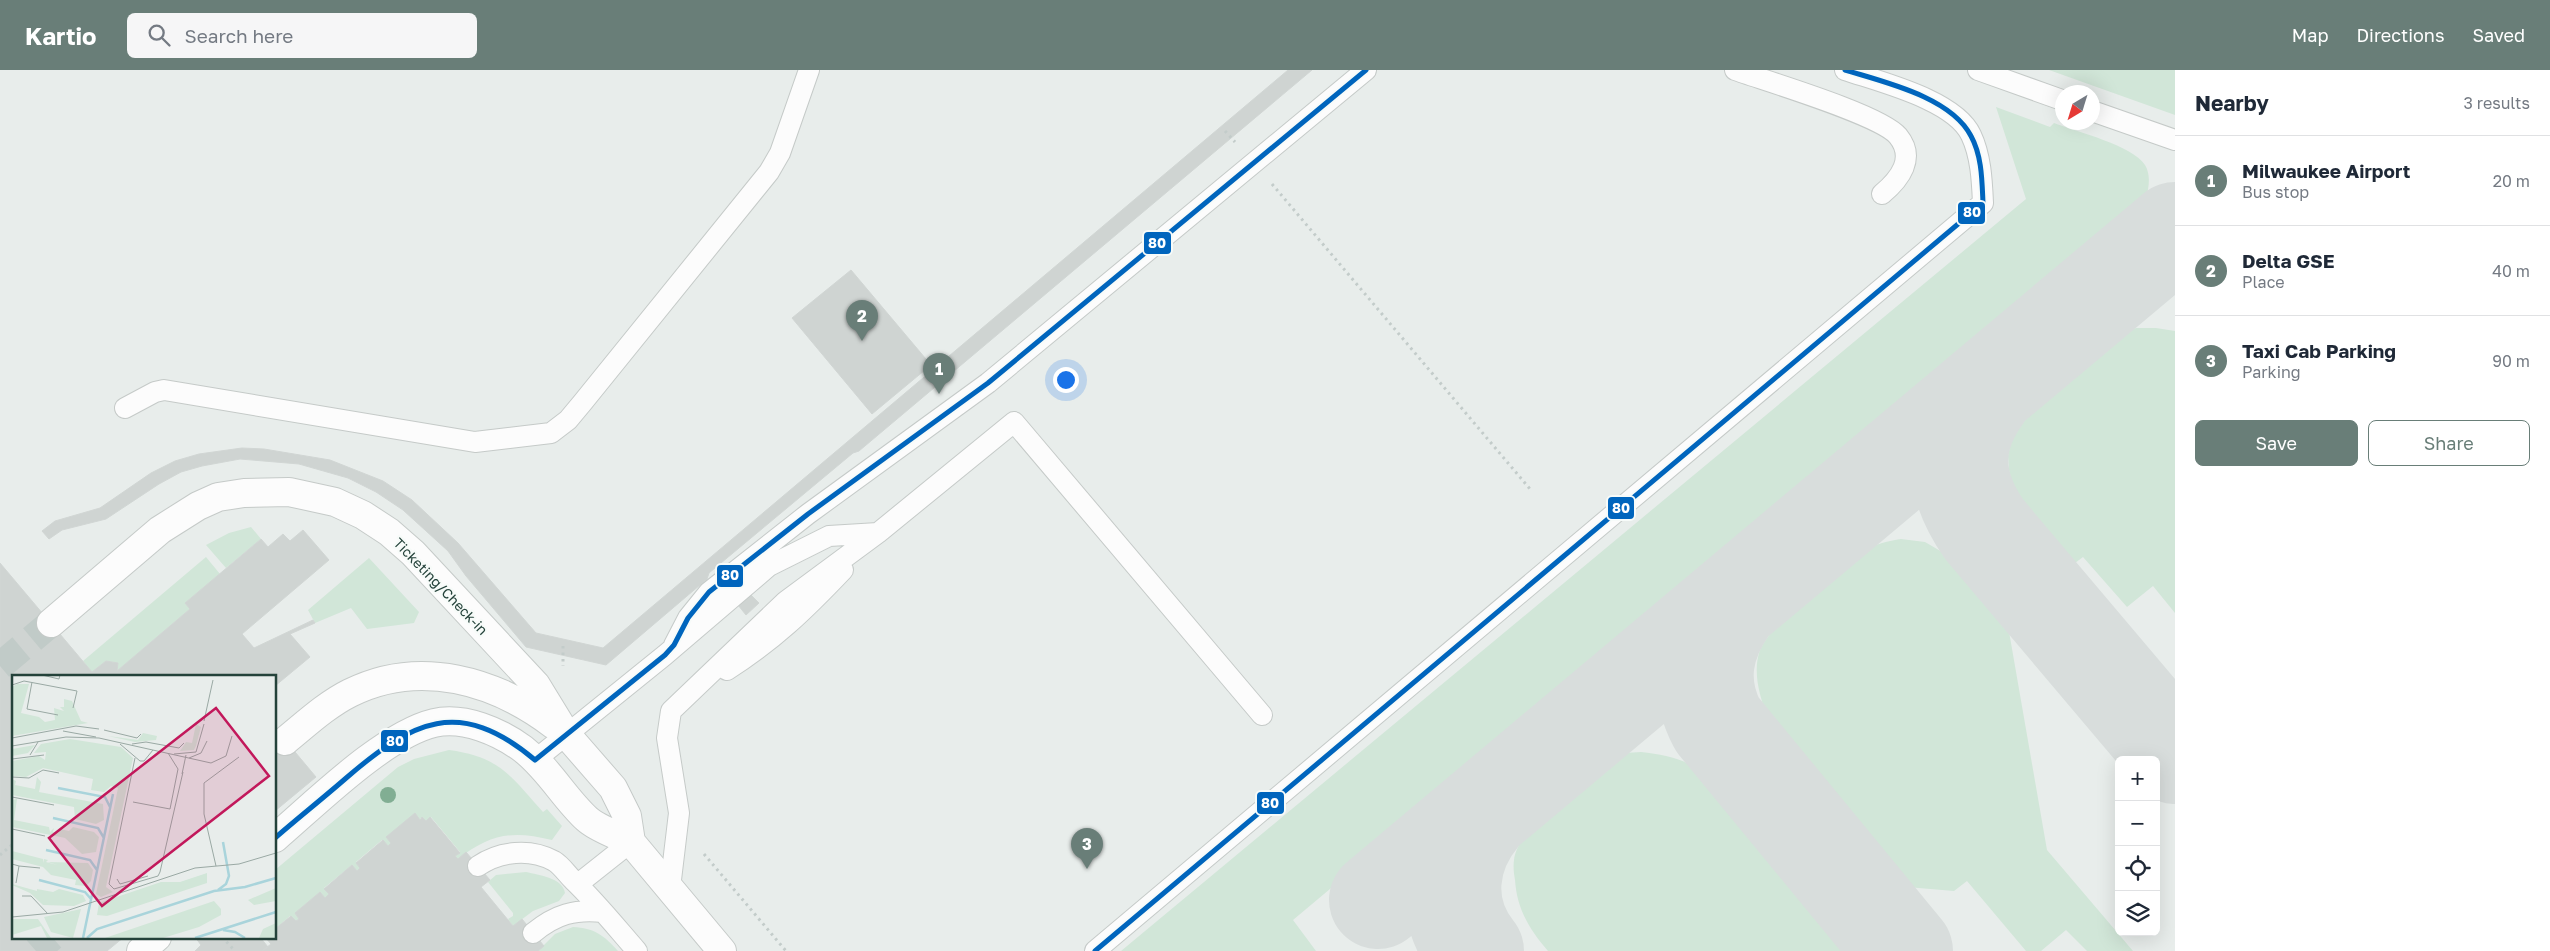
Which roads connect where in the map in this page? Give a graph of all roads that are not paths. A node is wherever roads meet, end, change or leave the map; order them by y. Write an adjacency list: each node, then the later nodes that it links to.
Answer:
1 (809, 70): 10 (lane)
2 (1366, 70): 13 (lane)
3 (1735, 70): 9 (lane)
4 (1845, 70): 29 (lane)
5 (1978, 70): 6 (lane)
6 (2055, 98)
7 (2100, 114): 8 (lane)
8 (2175, 140)
9 (1882, 194)
10 (125, 408)
11 (878, 533): 13 (lane); 14 (lane); 22 (lane)
12 (51, 623): 15 (street, Ticketing/Check-in)
13 (674, 646): 15 (lane)
14 (1262, 715)
15 (566, 734): 16 (street); 17 (lane); 19 (street)
16 (285, 741)
17 (535, 760): 18 (street); 19 (street)
18 (276, 837)
19 (631, 842): 21 (lane); 22 (street)
20 (478, 866): 21 (lane)
21 (578, 884): 23 (lane)
22 (670, 888): 28 (street)
23 (603, 912): 24 (lane); 27 (lane)
24 (533, 933)
25 (156, 938): 26 (street)
26 (141, 951)
27 (637, 951)
28 (722, 951)
29 (1094, 951)

